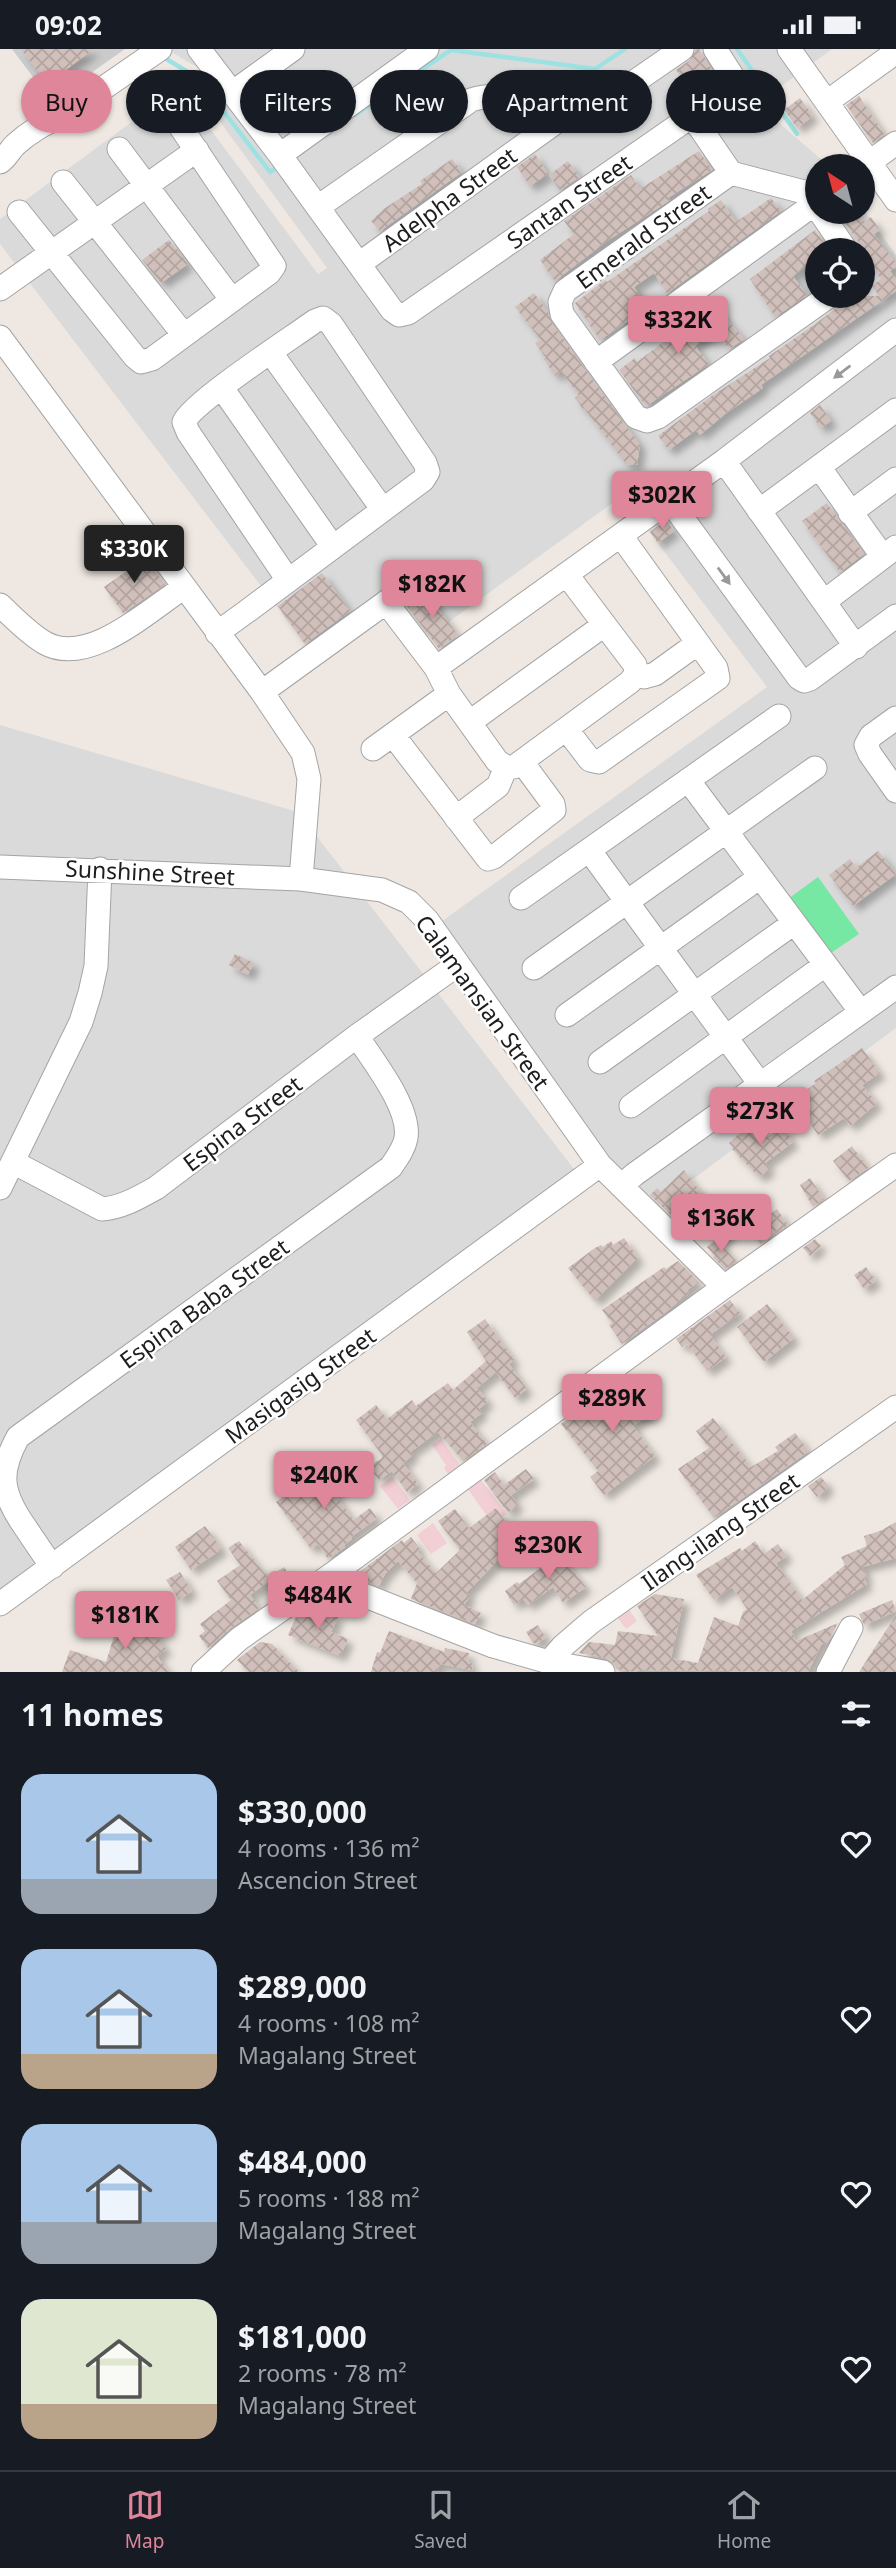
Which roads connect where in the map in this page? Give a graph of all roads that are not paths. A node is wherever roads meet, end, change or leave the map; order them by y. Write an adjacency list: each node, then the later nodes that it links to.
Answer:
1 (199, 49): 11 (street)
2 (293, 49): 11 (street)
3 (427, 49): 24 (street)
4 (682, 49): 9 (street, Adelpha Street)
5 (715, 49): 10 (street, Santan Street)
6 (789, 49): 13 (street)
7 (155, 52): 23 (street)
8 (896, 52): 13 (street)
9 (652, 70)
10 (728, 70)
11 (232, 93): 24 (street)
12 (482, 97): 31 (street)
13 (827, 102): 21 (street)
14 (185, 133): 20 (street)
15 (541, 133): 36 (street, Adelpha Street)
16 (667, 133): 36 (street, Santan Street)
17 (704, 133): 25 (street)
18 (896, 143): 22 (street)
19 (119, 149): 28 (street)
20 (197, 150): 28 (street); 38 (street)
21 (859, 154)
22 (875, 158)
23 (4, 159)
24 (284, 160): 31 (street)
25 (731, 173): 29 (street); 44 (street, Emerald Street)
26 (875, 176): 30 (street)
27 (63, 182): 34 (street)
28 (147, 185): 34 (street); 38 (street)
29 (805, 194)
30 (896, 200)
31 (318, 207): 36 (street)
32 (19, 212): 35 (street)
33 (805, 215): 44 (street)
34 (95, 222): 35 (street); 41 (street)
35 (51, 253): 37 (street); 41 (street)
36 (359, 264)
37 (0, 289)
38 (232, 300): 41 (street)
39 (812, 308): 44 (street)
40 (896, 330): 47 (street, one-way to 47)
41 (184, 335)
42 (0, 337): 60 (street)
43 (271, 353): 45 (street); 51 (street); 51 (street)
44 (596, 362)
45 (222, 388): 55 (street); 58 (street)
46 (896, 410): 48 (street)
47 (724, 461): 50 (street); 52 (street)
48 (819, 467): 52 (street); 53 (street)
49 (896, 479): 53 (street)
50 (670, 501): 54 (street); 68 (street, one-way to 68)
51 (383, 510): 55 (street)
52 (759, 510): 61 (street)
53 (850, 513): 56 (street)
54 (621, 536): 57 (street); 67 (street)
55 (333, 547): 58 (street)
56 (889, 552): 61 (street)
57 (567, 575): 65 (street); 69 (street)
58 (288, 580): 66 (street)
59 (415, 582): 62 (street)
60 (183, 587): 63 (street); 66 (street)
61 (825, 601): 68 (street)
62 (386, 602): 69 (street); 71 (street)
63 (0, 605)
64 (896, 616): 68 (street)
65 (604, 625): 70 (street); 75 (street)
66 (217, 633): 71 (street)
67 (698, 643): 70 (street); 76 (street)
68 (856, 647)
69 (436, 668): 72 (street)
70 (636, 674): 76 (street)
71 (262, 692): 89 (street)
72 (449, 694): 75 (street); 77 (street)
73 (779, 716): 81 (street)
74 (896, 717): 82 (street)
75 (470, 722): 79 (street)
76 (567, 730): 79 (street)
77 (393, 735): 78 (street); 83 (street)
78 (373, 749)
79 (514, 764): 83 (street); 83 (street)
80 (815, 768): 84 (street)
81 (688, 780): 84 (street); 85 (street)
82 (896, 791)
83 (456, 818)
84 (726, 832): 88 (street); 91 (street)
85 (589, 850): 90 (street); 91 (street)
86 (0, 867): 87 (street, Sunshine Street)
87 (100, 869): 89 (street, Sunshine Street); 106 (street)
88 (760, 877): 92 (street); 93 (street)
89 (301, 879): 94 (street, Calamansian Street)
90 (522, 898)
91 (627, 902): 93 (street); 96 (street)
92 (794, 923): 95 (street); 98 (street)
93 (661, 948): 98 (street); 100 (street)
94 (457, 965): 101 (street, Espina Street); 107 (street, Calamansian Street)
95 (825, 965): 99 (street); 102 (street)
96 (534, 968)
97 (896, 987): 99 (street)
98 (695, 994): 102 (street); 103 (street)
99 (861, 1012): 104 (street)
100 (567, 1015)
101 (357, 1036): 106 (street, Espina Street); 113 (street, Espina Baba Street)
102 (726, 1037): 104 (street); 105 (street)
103 (600, 1062)
104 (760, 1084): 109 (street)
105 (631, 1106)
106 (13, 1162): 110 (street)
107 (600, 1165): 109 (street, Calamansian Street); 113 (street, Masigasig Street)
108 (896, 1165): 111 (street)
109 (621, 1187): 111 (street, Calamansian Street)
110 (0, 1188)
111 (724, 1287): 114 (street)
112 (896, 1407): 117 (street, Ilang-ilang Street)
113 (52, 1567): 115 (street, Masigasig Street)
114 (331, 1575): 117 (street); 118 (street)
115 (0, 1604)
116 (851, 1627): 120 (street)
117 (549, 1662): 119 (street)
118 (203, 1672)
119 (603, 1672)
120 (828, 1672)

